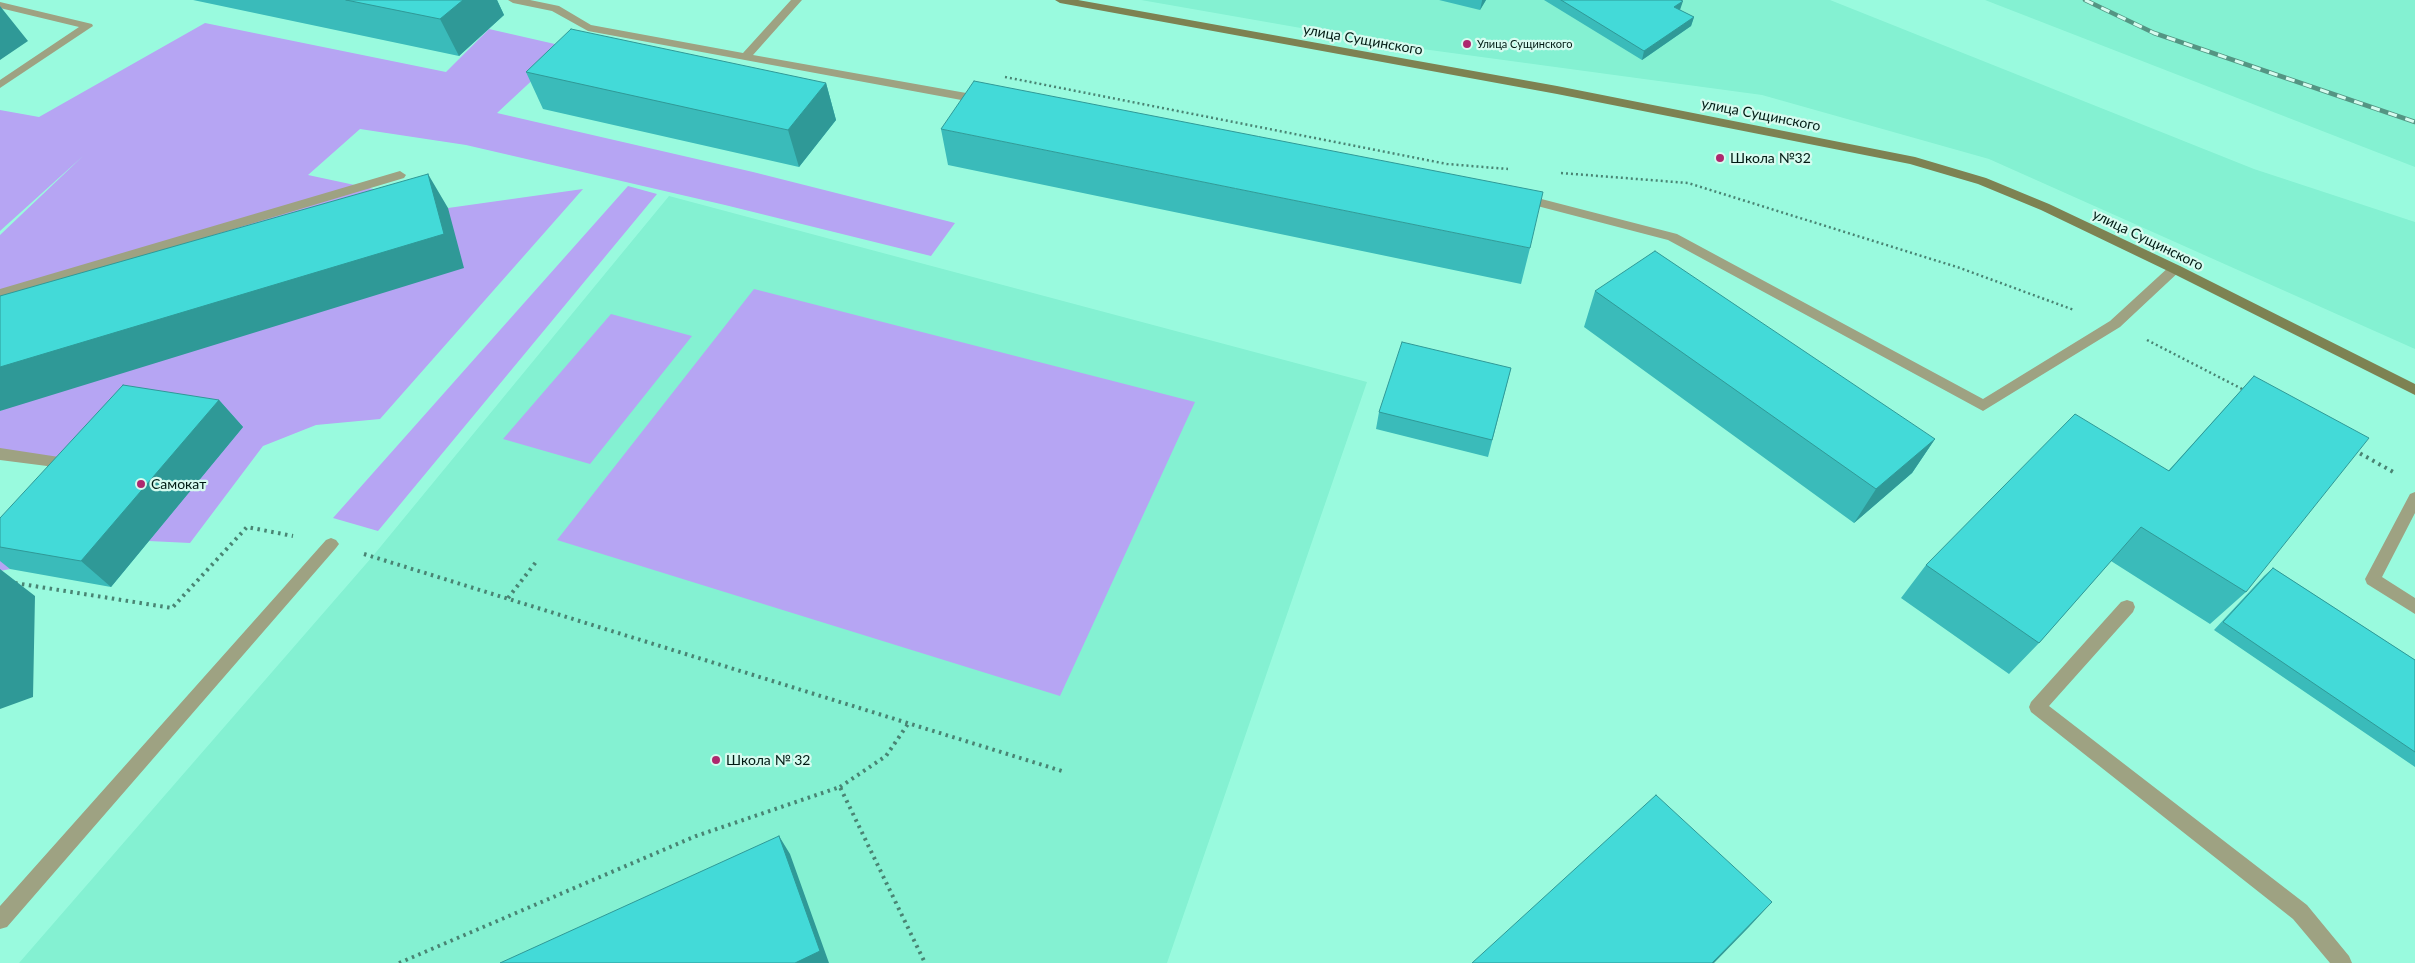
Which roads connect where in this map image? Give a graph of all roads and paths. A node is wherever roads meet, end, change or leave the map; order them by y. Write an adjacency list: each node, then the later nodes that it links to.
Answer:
1 (513, 0): 5 (lane)
2 (797, 0): 5 (lane)
3 (1060, 0): 13 (street, улица Сущинского)
4 (0, 5): 7 (lane)
5 (746, 56): 8 (lane)
6 (1002, 76): 9 (path)
7 (0, 85)
8 (994, 102)
9 (1514, 169)
10 (1553, 172): 15 (path)
11 (400, 175): 14 (lane)
12 (1509, 196): 15 (lane)
13 (2175, 269): 15 (lane); 16 (street, улица Сущинского)
14 (0, 294)
15 (2115, 324): 17 (path)
16 (2415, 390)
17 (2247, 392)
18 (2348, 447): 20 (path)
19 (0, 454): 21 (lane)
20 (2398, 474)
21 (54, 488)
22 (2415, 498): 28 (lane)
23 (332, 544): 25 (path); 26 (path); 32 (lane)
24 (536, 562): 26 (path)
25 (10, 582)
26 (508, 598): 29 (path)
27 (2127, 607): 35 (lane)
28 (2415, 607)
29 (908, 724): 30 (path); 31 (path)
30 (1062, 771)
31 (840, 787): 33 (path); 34 (path)
32 (0, 920)
33 (399, 963)
34 (925, 963)
35 (2342, 963)

